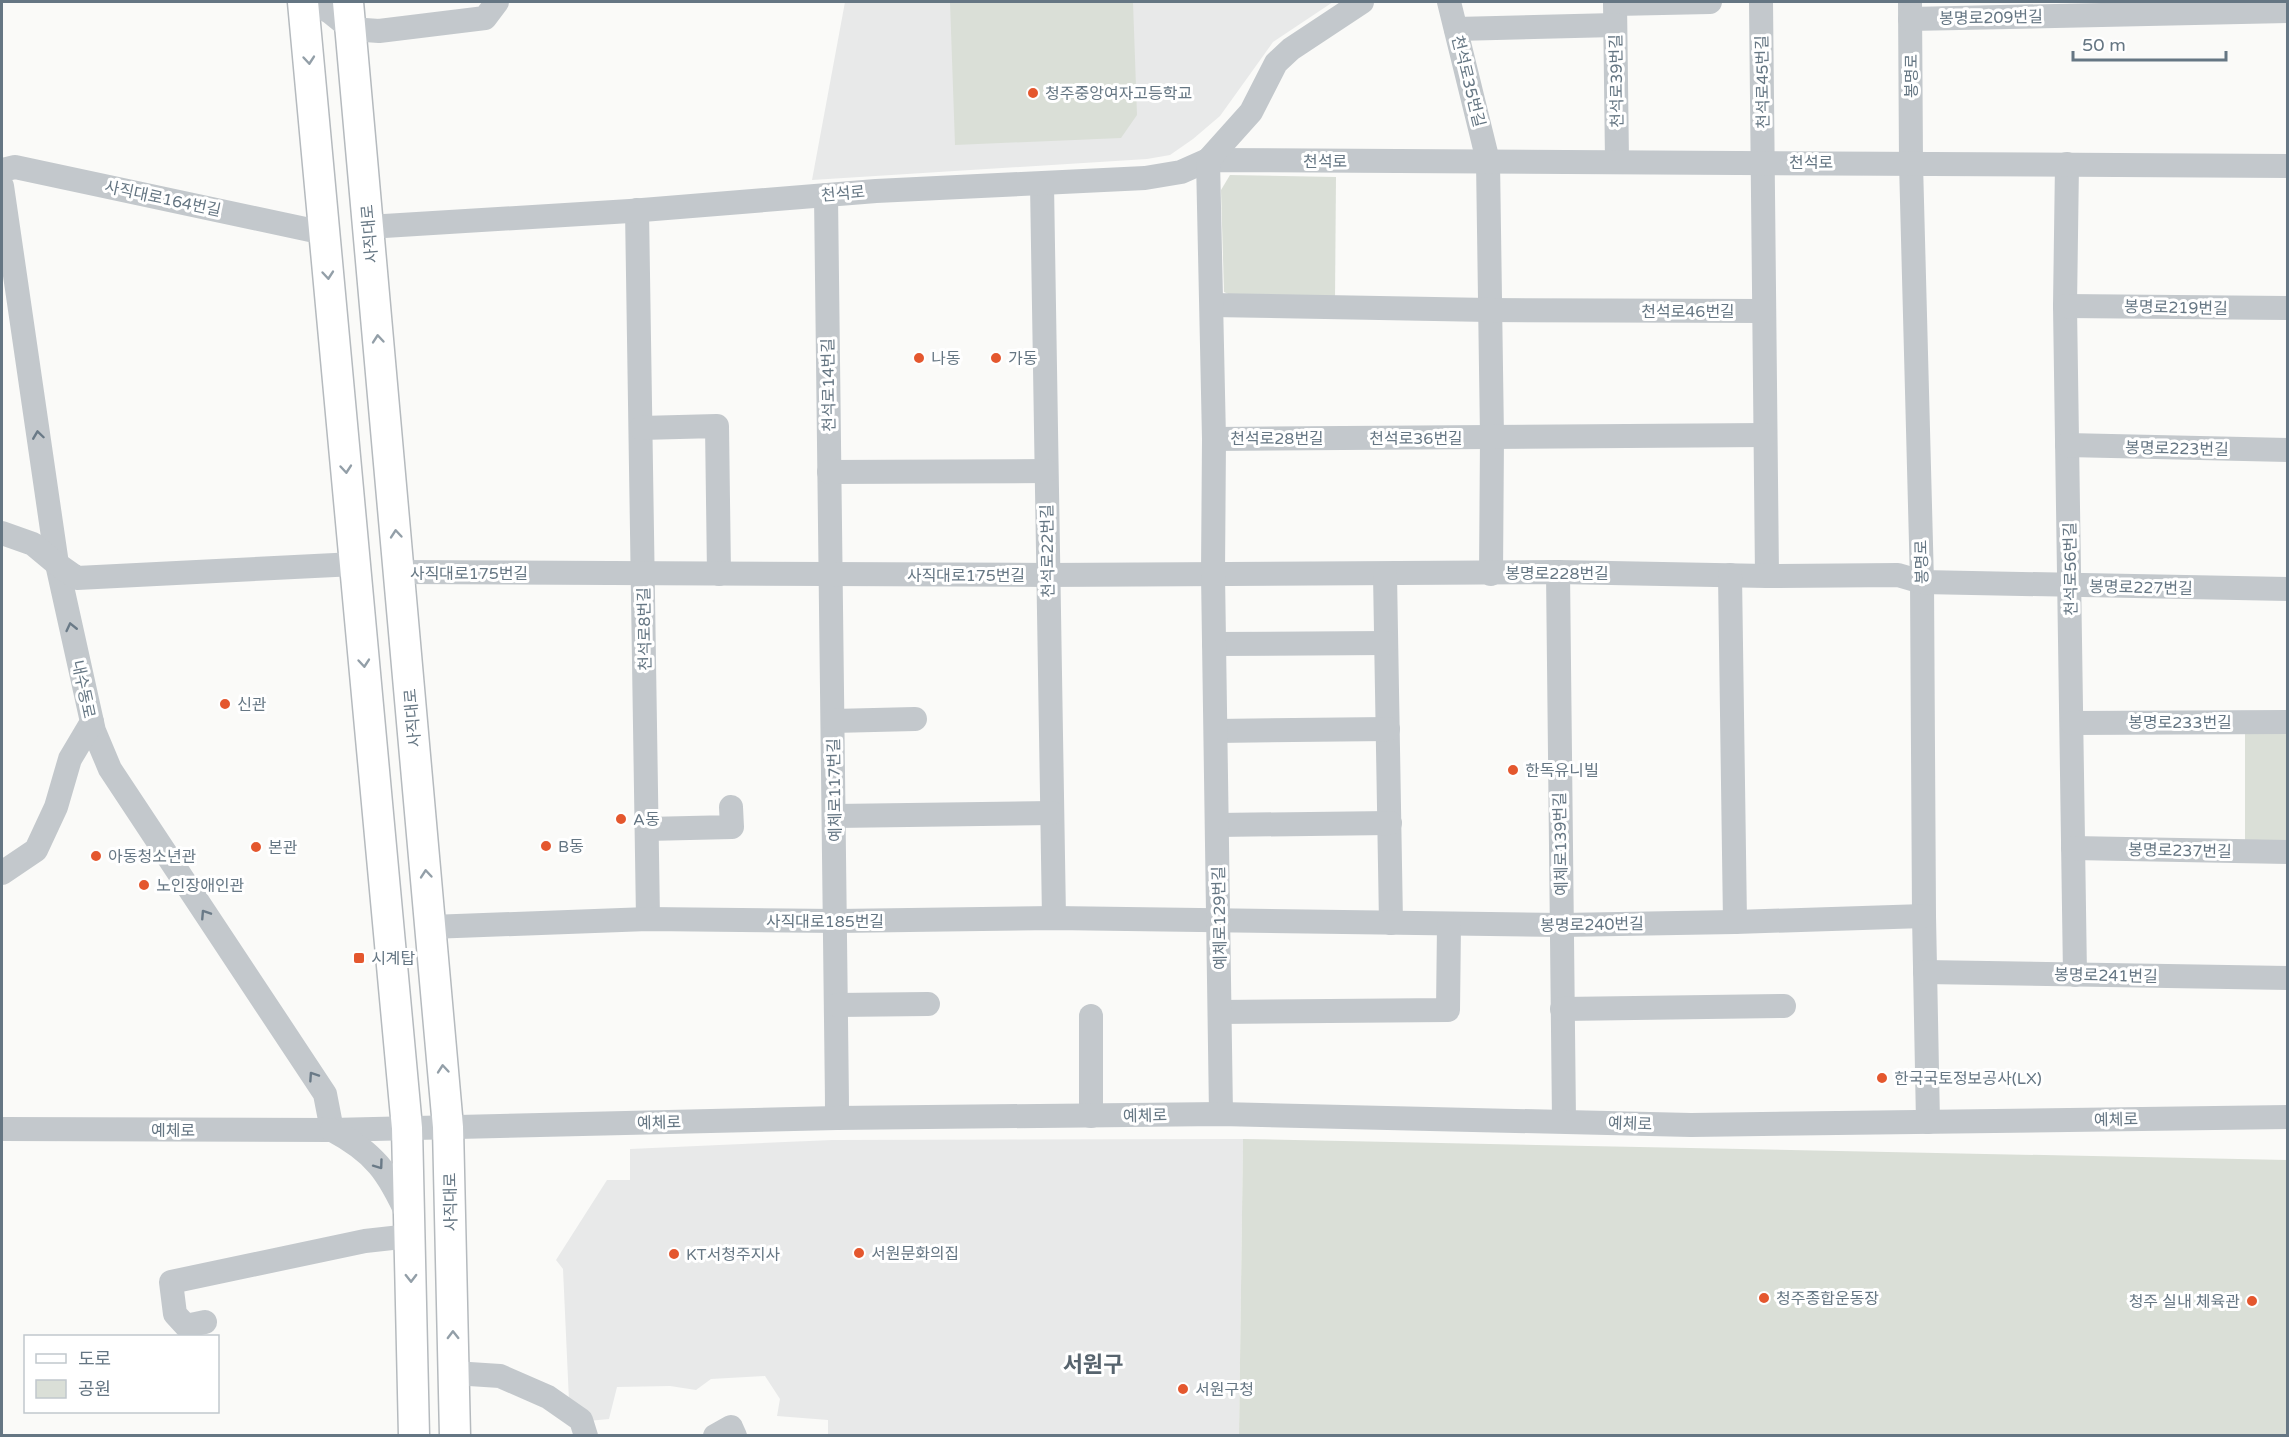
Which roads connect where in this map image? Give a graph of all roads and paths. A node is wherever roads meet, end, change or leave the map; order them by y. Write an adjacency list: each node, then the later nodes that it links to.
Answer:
1 (496, 2): 6 (street)
2 (1362, 2): 11 (street)
3 (1449, 2): 10 (street, 천석로35번길)
4 (1710, 2): 7 (street)
5 (1761, 2): 14 (street, 천석로45번길)
6 (329, 9): 22 (main road, 사직대로); 23 (main road, one-way to 23)
7 (1615, 10): 10 (street); 13 (street, 천석로39번길)
8 (1910, 10): 9 (street, 봉명로209번길); 15 (street, 봉명로)
9 (2288, 11)
10 (1456, 29): 12 (street, 천석로35번길)
11 (1208, 160): 12 (street, 천석로); 18 (street, 천석로); 24 (street, 예체로129번길)
12 (1488, 161): 13 (street, 천석로); 27 (street)
13 (1617, 161): 14 (street, 천석로)
14 (1763, 162): 15 (street, 천석로); 28 (street)
15 (1911, 163): 16 (street, 천석로); 52 (street, 봉명로)
16 (2067, 164): 17 (street, 천석로); 25 (street, 천석로56번길)
17 (2288, 166)
18 (1042, 184): 20 (street, 천석로); 36 (street, 천석로22번길)
19 (2, 185): 23 (street, 사직대로164번길); 39 (street, 내수동로, one-way to 19)
20 (826, 195): 21 (street, 천석로); 37 (street, 천석로14번길)
21 (637, 210): 22 (street, 천석로); 29 (street, 천석로8번길)
22 (368, 227): 41 (main road, 사직대로, one-way to 22)
23 (324, 233): 40 (main road, one-way to 40)
24 (1212, 305): 27 (street); 33 (street, 예체로129번길)
25 (2065, 306): 26 (street, 봉명로219번길); 34 (street, 천석로56번길)
26 (2288, 308)
27 (1489, 310): 28 (street, 천석로46번길); 31 (street)
28 (1764, 311): 30 (street)
29 (641, 428): 43 (street, 천석로8번길); 44 (street)
30 (1765, 435): 31 (street, 천석로36번길); 51 (street)
31 (1492, 437): 32 (street, 천석로36번길); 48 (street)
32 (1341, 438): 33 (street, 천석로28번길)
33 (1214, 439): 46 (street, 예체로129번길)
34 (2067, 445): 35 (street, 봉명로223번길); 53 (street, 천석로56번길)
35 (2288, 450)
36 (1046, 471): 37 (street); 50 (street, 천석로22번길)
37 (829, 472): 45 (street, 천석로14번길)
38 (2, 533): 39 (street)
39 (57, 564): 40 (street); 59 (street, 내수동로, one-way to 39)
40 (355, 564): 99 (main road, one-way to 99)
41 (399, 572): 43 (street, 사직대로175번길); 82 (main road, 사직대로, one-way to 41)
42 (1557, 572): 48 (street, 봉명로228번길); 49 (street, 봉명로228번길); 81 (street, 예체로139번길)
43 (643, 574): 44 (street, 사직대로175번길); 69 (street, 천석로8번길)
44 (719, 574): 45 (street, 사직대로175번길)
45 (830, 574): 50 (street, 사직대로175번길); 58 (street, 예체로117번길)
46 (1213, 574): 47 (street, 봉명로228번길); 50 (street, 사직대로175번길); 56 (street, 예체로129번길)
47 (1385, 574): 48 (street, 봉명로228번길); 55 (street)
48 (1491, 574)
49 (1730, 575): 51 (street, 봉명로228번길); 78 (street)
50 (1047, 576): 65 (street, 천석로22번길)
51 (1767, 576): 52 (street, 봉명로228번길)
52 (1922, 582): 53 (street, 봉명로227번길); 73 (street, 봉명로)
53 (2070, 586): 54 (street, 봉명로227번길); 61 (street, 천석로56번길)
54 (2288, 589)
55 (1386, 643): 56 (street); 62 (street)
56 (1214, 644): 63 (street, 예체로129번길)
57 (915, 719): 58 (street)
58 (833, 721): 66 (street, 예체로117번길)
59 (92, 722): 72 (street); 101 (street, 내수동로, one-way to 59)
60 (2288, 722): 61 (street, 봉명로233번길)
61 (2072, 723): 70 (street, 천석로56번길)
62 (1388, 729): 63 (street); 67 (street)
63 (1216, 731): 68 (street, 예체로129번길)
64 (731, 807): 69 (street)
65 (1052, 813): 66 (street); 74 (street, 천석로22번길)
66 (835, 816): 76 (street, 예체로117번길)
67 (1390, 823): 68 (street); 79 (street)
68 (1217, 825): 77 (street, 예체로129번길)
69 (647, 829): 75 (street, 천석로8번길)
70 (2073, 848): 71 (street, 봉명로237번길); 84 (street, 천석로56번길)
71 (2288, 852)
72 (2, 873)
73 (1924, 916): 78 (street, 봉명로240번길); 83 (street, 봉명로)
74 (1054, 918): 76 (street, 사직대로185번길); 77 (street, 사직대로185번길)
75 (648, 919): 76 (street, 사직대로185번길); 82 (street, 사직대로185번길)
76 (837, 921): 87 (street, 예체로117번길)
77 (1219, 921): 79 (street, 봉명로240번길); 90 (street, 예체로129번길)
78 (1735, 922): 81 (street, 봉명로240번길)
79 (1391, 923): 80 (street, 봉명로240번길)
80 (1449, 924): 81 (street, 봉명로240번길); 90 (street)
81 (1561, 925): 89 (street, 예체로139번길)
82 (430, 927): 98 (main road, 사직대로, one-way to 82)
83 (1925, 972): 84 (street, 봉명로241번길); 97 (street, 봉명로)
84 (2075, 975): 85 (street, 봉명로241번길)
85 (2288, 978)
86 (928, 1004): 87 (street)
87 (837, 1005): 95 (street, 예체로117번길)
88 (1784, 1006): 89 (street)
89 (1562, 1009): 96 (street, 예체로139번길)
90 (1220, 1012): 92 (street, 예체로129번길)
91 (1090, 1016): 93 (street)
92 (1221, 1114): 93 (street, 예체로); 96 (street, 예체로)
93 (1091, 1116): 95 (street, 예체로)
94 (2288, 1117): 97 (street, 예체로)
95 (837, 1118): 98 (street, 예체로)
96 (1564, 1121): 97 (street, 예체로)
97 (1928, 1122)
98 (448, 1127): 99 (street, 예체로); 104 (main road, 사직대로, one-way to 98)
99 (407, 1128): 101 (street, 예체로); 102 (main road)
100 (2, 1130): 101 (street, 예체로)
101 (333, 1130): 102 (street, one-way to 102)
102 (409, 1228): 103 (street); 105 (main road, one-way to 105)
103 (205, 1322)
104 (453, 1373): 106 (main road, 사직대로); 107 (street)
105 (414, 1436)
106 (455, 1436)
107 (586, 1436)
108 (715, 1436): 109 (street)
109 (735, 1436)

